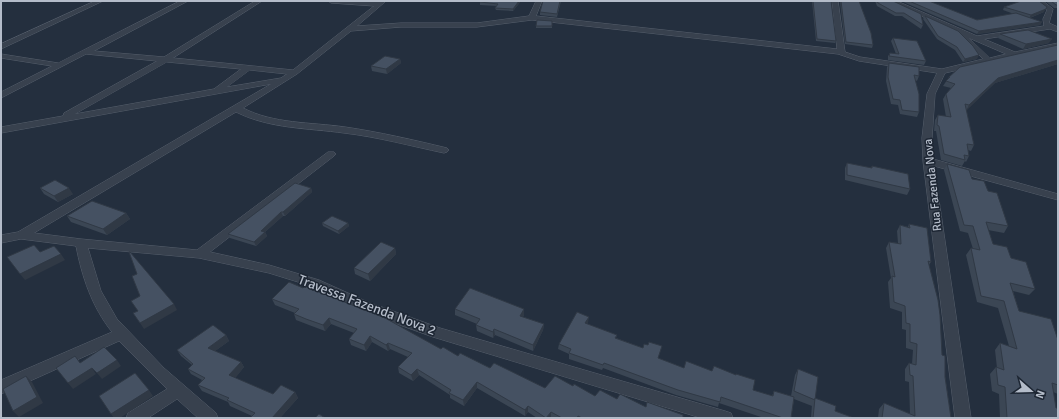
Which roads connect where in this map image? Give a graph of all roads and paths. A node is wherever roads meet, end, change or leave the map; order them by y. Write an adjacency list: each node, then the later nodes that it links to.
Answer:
1 (100, 1): 17 (street)
2 (185, 1): 18 (street)
3 (259, 1): 22 (street)
4 (331, 1): 9 (street)
5 (539, 1): 10 (street)
6 (835, 1): 19 (street)
7 (892, 1): 13 (street)
8 (1039, 1): 11 (street)
9 (381, 2): 12 (street)
10 (532, 18): 12 (street); 19 (street)
11 (1050, 27): 14 (street); 15 (street)
12 (349, 29): 27 (street)
13 (957, 29): 15 (street); 23 (street)
14 (1058, 30)
15 (978, 38): 20 (street)
16 (1058, 45): 20 (street)
17 (1, 47)
18 (85, 52): 22 (street); 24 (street)
19 (840, 52): 26 (street)
20 (1014, 55): 23 (street)
21 (1, 56): 24 (street)
22 (165, 60): 25 (street); 32 (street)
23 (988, 60): 26 (street)
24 (59, 65): 30 (street)
25 (248, 68): 27 (street); 29 (street)
26 (942, 71): 36 (street, Rua Fazenda Nova)
27 (294, 72): 28 (street)
28 (284, 79): 29 (street); 31 (street)
29 (216, 92): 32 (street)
30 (1, 95)
31 (236, 108): 34 (street); 38 (street)
32 (59, 120): 33 (street)
33 (1, 130)
34 (444, 150)
35 (331, 154): 41 (street)
36 (928, 161): 37 (street); 48 (street, Rua Fazenda Nova)
37 (1058, 197)
38 (21, 235): 39 (street, Travessa Fazenda Nova 2); 40 (street, Travessa Fazenda Nova 2)
39 (1, 239)
40 (81, 243): 41 (street, Travessa Fazenda Nova 2); 42 (street)
41 (199, 254): 47 (street, Travessa Fazenda Nova 2)
42 (121, 334): 43 (street); 44 (street)
43 (1, 387)
44 (177, 391): 45 (street); 46 (street)
45 (134, 418)
46 (210, 418)
47 (725, 418)
48 (963, 418)

